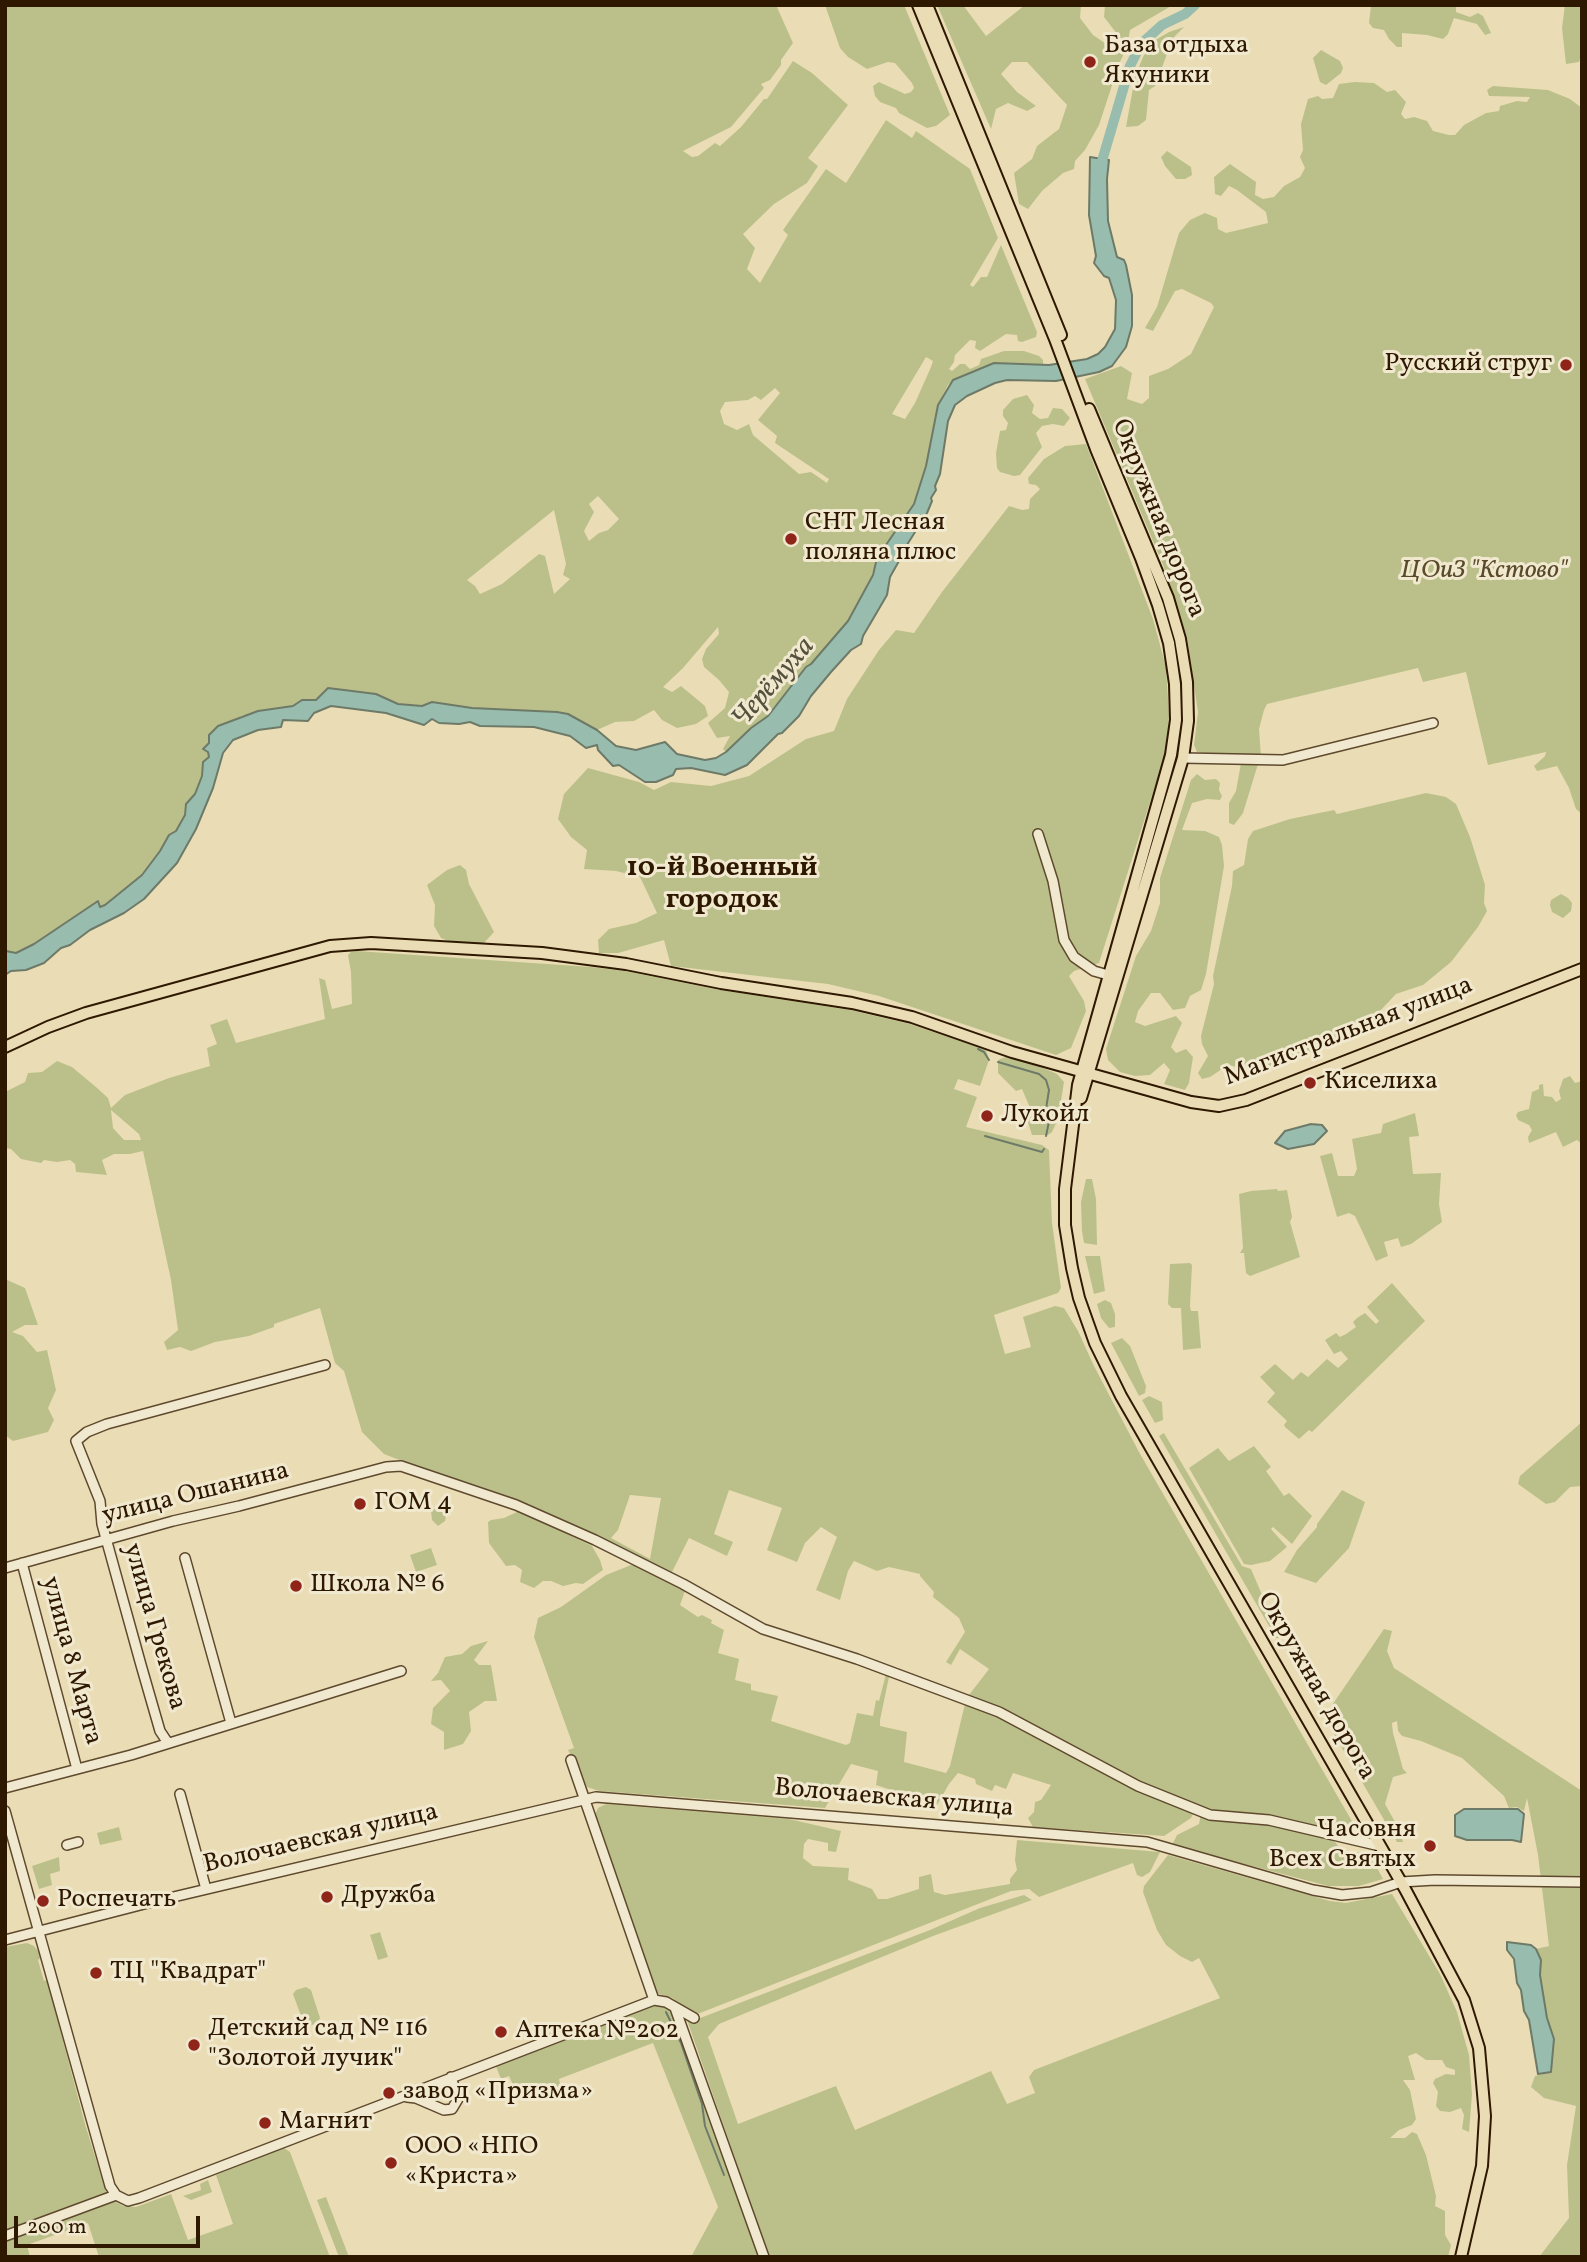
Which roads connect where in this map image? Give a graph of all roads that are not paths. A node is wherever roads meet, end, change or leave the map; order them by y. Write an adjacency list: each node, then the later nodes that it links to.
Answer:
1 (918, 5): 3 (main road, Окружная дорога)
2 (927, 5): 3 (main road, Окружная дорога)
3 (1058, 337): 4 (main road, Окружная дорога)
4 (1083, 405): 6 (main road, Окружная дорога); 9 (main road, Окружная дорога)
5 (1433, 723): 6 (street)
6 (1183, 758): 11 (main road, Окружная дорога)
7 (1038, 834): 9 (street)
8 (1582, 968): 11 (main road, Магистральная улица)
9 (1108, 975): 11 (main road, Окружная дорога)
10 (5, 1047): 11 (main road, Магистральная улица)
11 (1084, 1072): 28 (main road, Окружная дорога)
12 (325, 1365): 13 (street, улица Грекова)
13 (106, 1539): 15 (street, улица Ошанина); 19 (street, улица Грекова); 28 (street, улица Ошанина)
14 (185, 1558): 18 (street)
15 (22, 1563): 16 (street, улица Ошанина); 21 (street, улица 8 Марта)
16 (5, 1568)
17 (401, 1671): 18 (street)
18 (231, 1723): 19 (street)
19 (168, 1743): 21 (street)
20 (571, 1760): 24 (street)
21 (77, 1769): 22 (street)
22 (5, 1788)
23 (180, 1794): 31 (street)
24 (585, 1798): 29 (street, Волочаевская улица); 31 (street, Волочаевская улица); 34 (street)
25 (5, 1811): 32 (street)
26 (78, 1842): 27 (street)
27 (67, 1845)
28 (1380, 1846): 29 (main road, Окружная дорога)
29 (1401, 1882): 30 (street, Волочаевская улица); 42 (main road, Окружная дорога)
30 (1582, 1882)
31 (206, 1889): 32 (street, Волочаевская улица)
32 (40, 1931): 33 (street, Волочаевская улица); 39 (street)
33 (5, 1940)
34 (654, 2000): 35 (street); 37 (street)
35 (675, 2008): 36 (street); 41 (street)
36 (694, 2018)
37 (452, 2077): 38 (street); 38 (street)
38 (401, 2098): 39 (street)
39 (116, 2196): 40 (street)
40 (5, 2236)
41 (764, 2257)
42 (1461, 2257)

